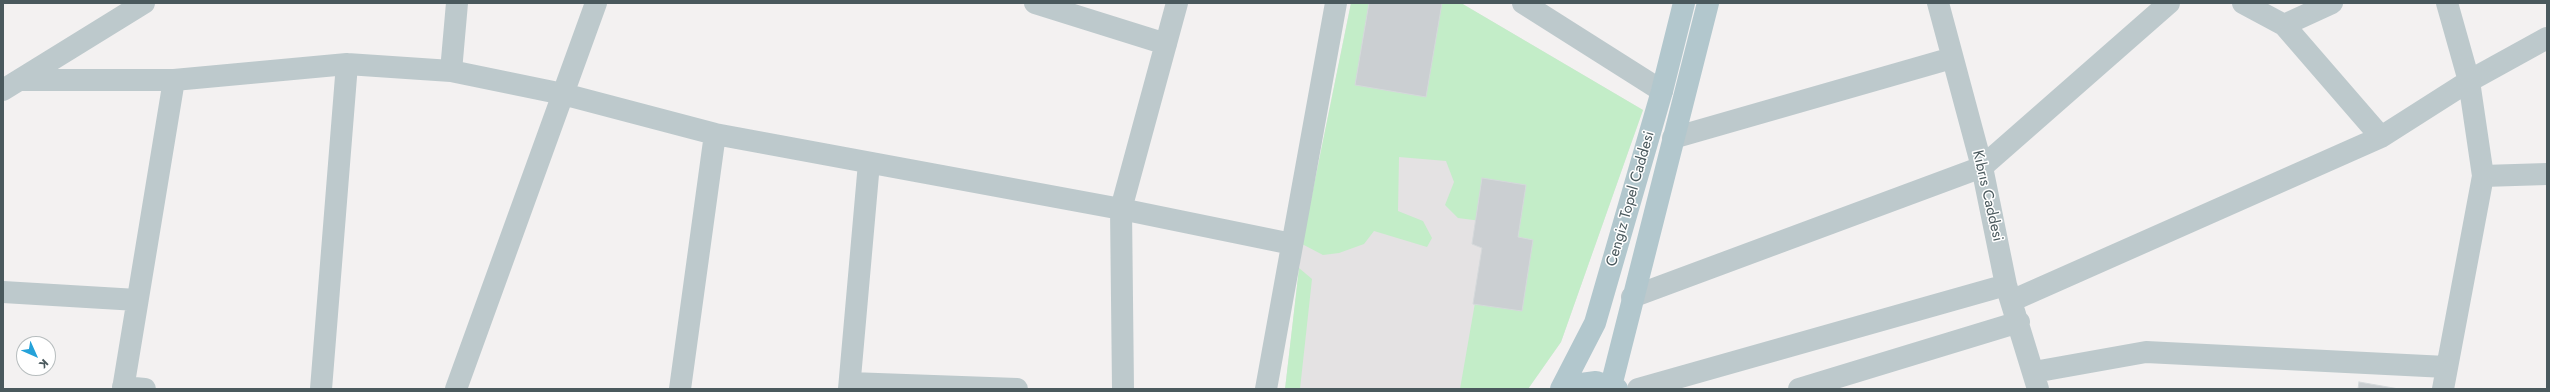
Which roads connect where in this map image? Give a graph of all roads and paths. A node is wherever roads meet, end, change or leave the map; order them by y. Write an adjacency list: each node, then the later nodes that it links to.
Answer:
1 (144, 3): 21 (street)
2 (457, 3): 20 (street)
3 (596, 3): 26 (street)
4 (1035, 3): 17 (street)
5 (1177, 3): 17 (street)
6 (1336, 3): 35 (street)
7 (1523, 3): 25 (street)
8 (1684, 3): 25 (main road, Cengiz Topel Caddesi)
9 (1708, 3): 29 (main road, Cengiz Topel Caddesi)
10 (1938, 3): 18 (street, Kıbrıs Caddesi)
11 (2169, 3): 31 (street)
12 (2243, 3): 15 (street)
13 (2332, 3): 15 (street)
14 (2447, 3): 23 (street)
15 (2284, 25): 28 (street)
16 (2547, 38): 23 (street)
17 (1166, 44): 34 (street)
18 (1952, 58): 29 (street); 31 (street, Kıbrıs Caddesi)
19 (347, 64): 20 (street); 22 (street); 47 (street)
20 (451, 71): 26 (street)
21 (22, 80): 22 (street); 24 (street)
22 (174, 80): 39 (street)
23 (2469, 81): 28 (street); 33 (street)
24 (3, 90)
25 (1662, 91): 53 (main road, Cengiz Topel Caddesi)
26 (563, 94): 27 (street); 48 (street)
27 (715, 134): 30 (street); 49 (street)
28 (2381, 137): 37 (street)
29 (1673, 138): 38 (main road, Cengiz Topel Caddesi)
30 (869, 162): 34 (street); 43 (street)
31 (1982, 167): 37 (street, Kıbrıs Caddesi); 38 (street)
32 (2547, 174): 33 (street)
33 (2483, 176): 41 (street)
34 (1122, 209): 35 (street); 51 (street)
35 (1292, 244): 52 (street)
36 (3, 292): 39 (street)
37 (2009, 293): 40 (street, Kıbrıs Caddesi); 55 (street)
38 (1632, 297): 44 (main road, Cengiz Topel Caddesi)
39 (137, 300): 45 (street)
40 (2019, 322): 42 (street, Kıbrıs Caddesi); 56 (street)
41 (2446, 367): 42 (street); 57 (street)
42 (2036, 380)
43 (850, 386): 50 (street)
44 (1614, 387): 54 (main road)
45 (123, 388): 46 (street)
46 (146, 389)
47 (321, 389)
48 (456, 389)
49 (680, 389)
50 (1017, 389)
51 (1123, 389)
52 (1266, 389)
53 (1561, 389)
54 (1569, 389)
55 (1638, 389)
56 (1799, 389)
57 (2443, 389)

